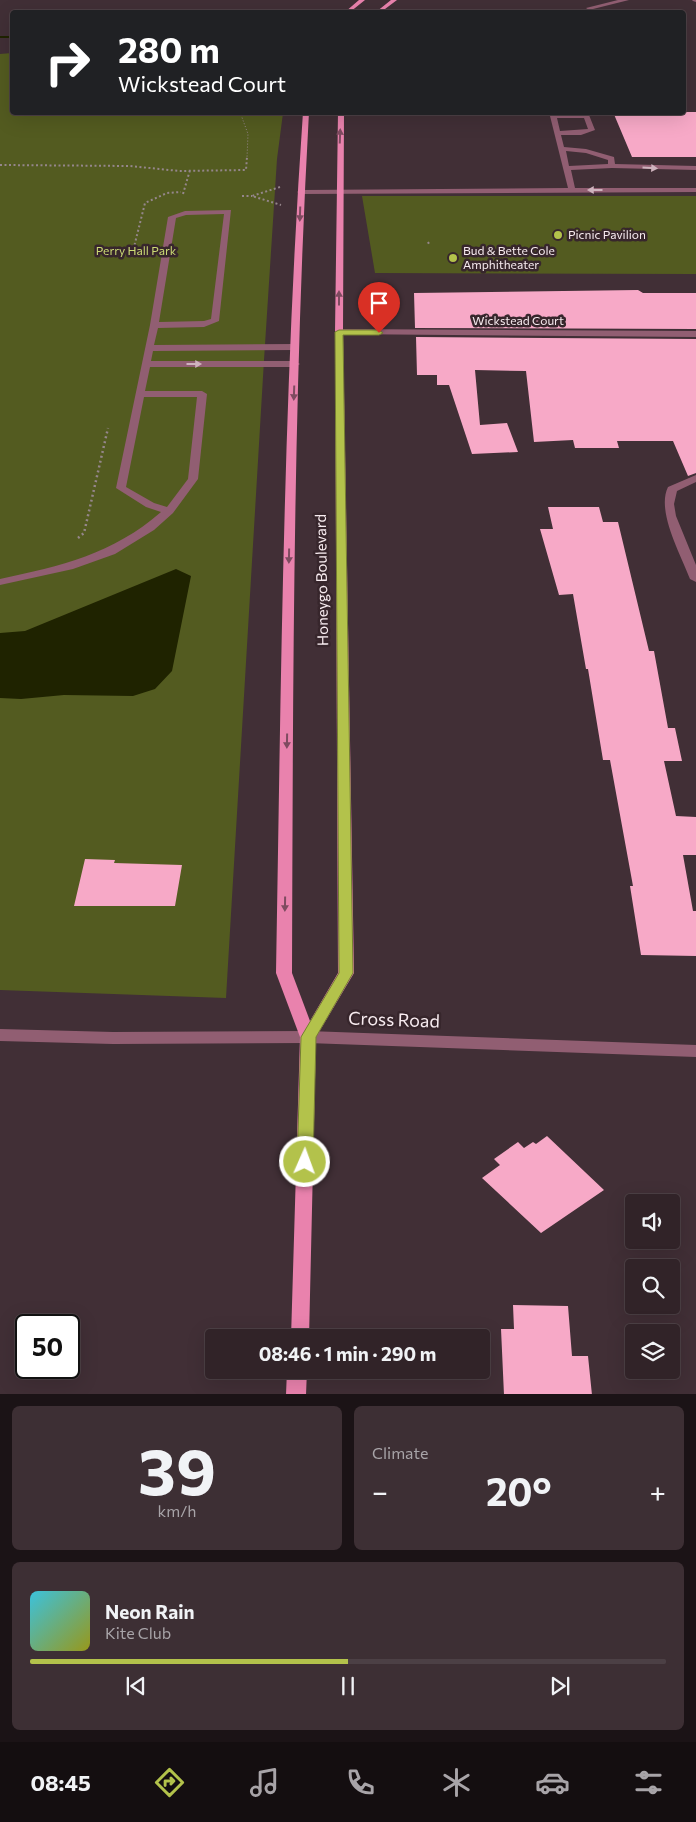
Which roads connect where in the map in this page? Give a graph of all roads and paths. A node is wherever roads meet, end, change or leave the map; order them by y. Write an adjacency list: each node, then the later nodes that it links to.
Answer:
1 (362, 0): 5 (main road)
2 (394, 0): 6 (main road)
3 (626, 0): 4 (street)
4 (589, 8)
5 (350, 10)
6 (381, 10)
7 (241, 115): 17 (path)
8 (306, 115): 22 (main road, Honeygo Boulevard)
9 (341, 115): 21 (main road, Honeygo Boulevard, one-way to 9)
10 (556, 133): 10 (street); 11 (street)
11 (561, 149): 13 (street); 15 (street)
12 (696, 160): 13 (street)
13 (611, 162): 15 (street); 16 (street, one-way to 16)
14 (0, 165): 17 (path)
15 (566, 168): 19 (street)
16 (696, 168)
17 (190, 170): 23 (path)
18 (288, 185): 24 (path)
19 (572, 190): 20 (street, one-way to 19); 21 (street)
20 (696, 190)
21 (339, 191): 22 (street); 26 (main road, Honeygo Boulevard, one-way to 21)
22 (301, 192): 28 (main road, Honeygo Boulevard, one-way to 28)
23 (180, 199)
24 (286, 207)
25 (154, 325): 25 (street); 29 (street)
26 (339, 332): 27 (street, Wickstead Court); 40 (main road, Honeygo Boulevard)
27 (696, 334)
28 (295, 347): 29 (street); 31 (main road, Honeygo Boulevard)
29 (149, 348): 30 (street)
30 (146, 364): 31 (street, one-way to 31); 32 (street)
31 (295, 364): 40 (main road, Honeygo Boulevard, one-way to 40)
32 (140, 394): 35 (street); 35 (street)
33 (109, 422): 36 (path)
34 (696, 478): 37 (street)
35 (169, 511): 38 (street)
36 (74, 542)
37 (696, 579)
38 (0, 582)
39 (0, 1035): 40 (street, Cross Road)
40 (308, 1037): 41 (street, Cross Road); 42 (main road, Honeygo Boulevard)
41 (696, 1051)
42 (300, 1329)
43 (297, 1379): 44 (main road)
44 (296, 1394)

